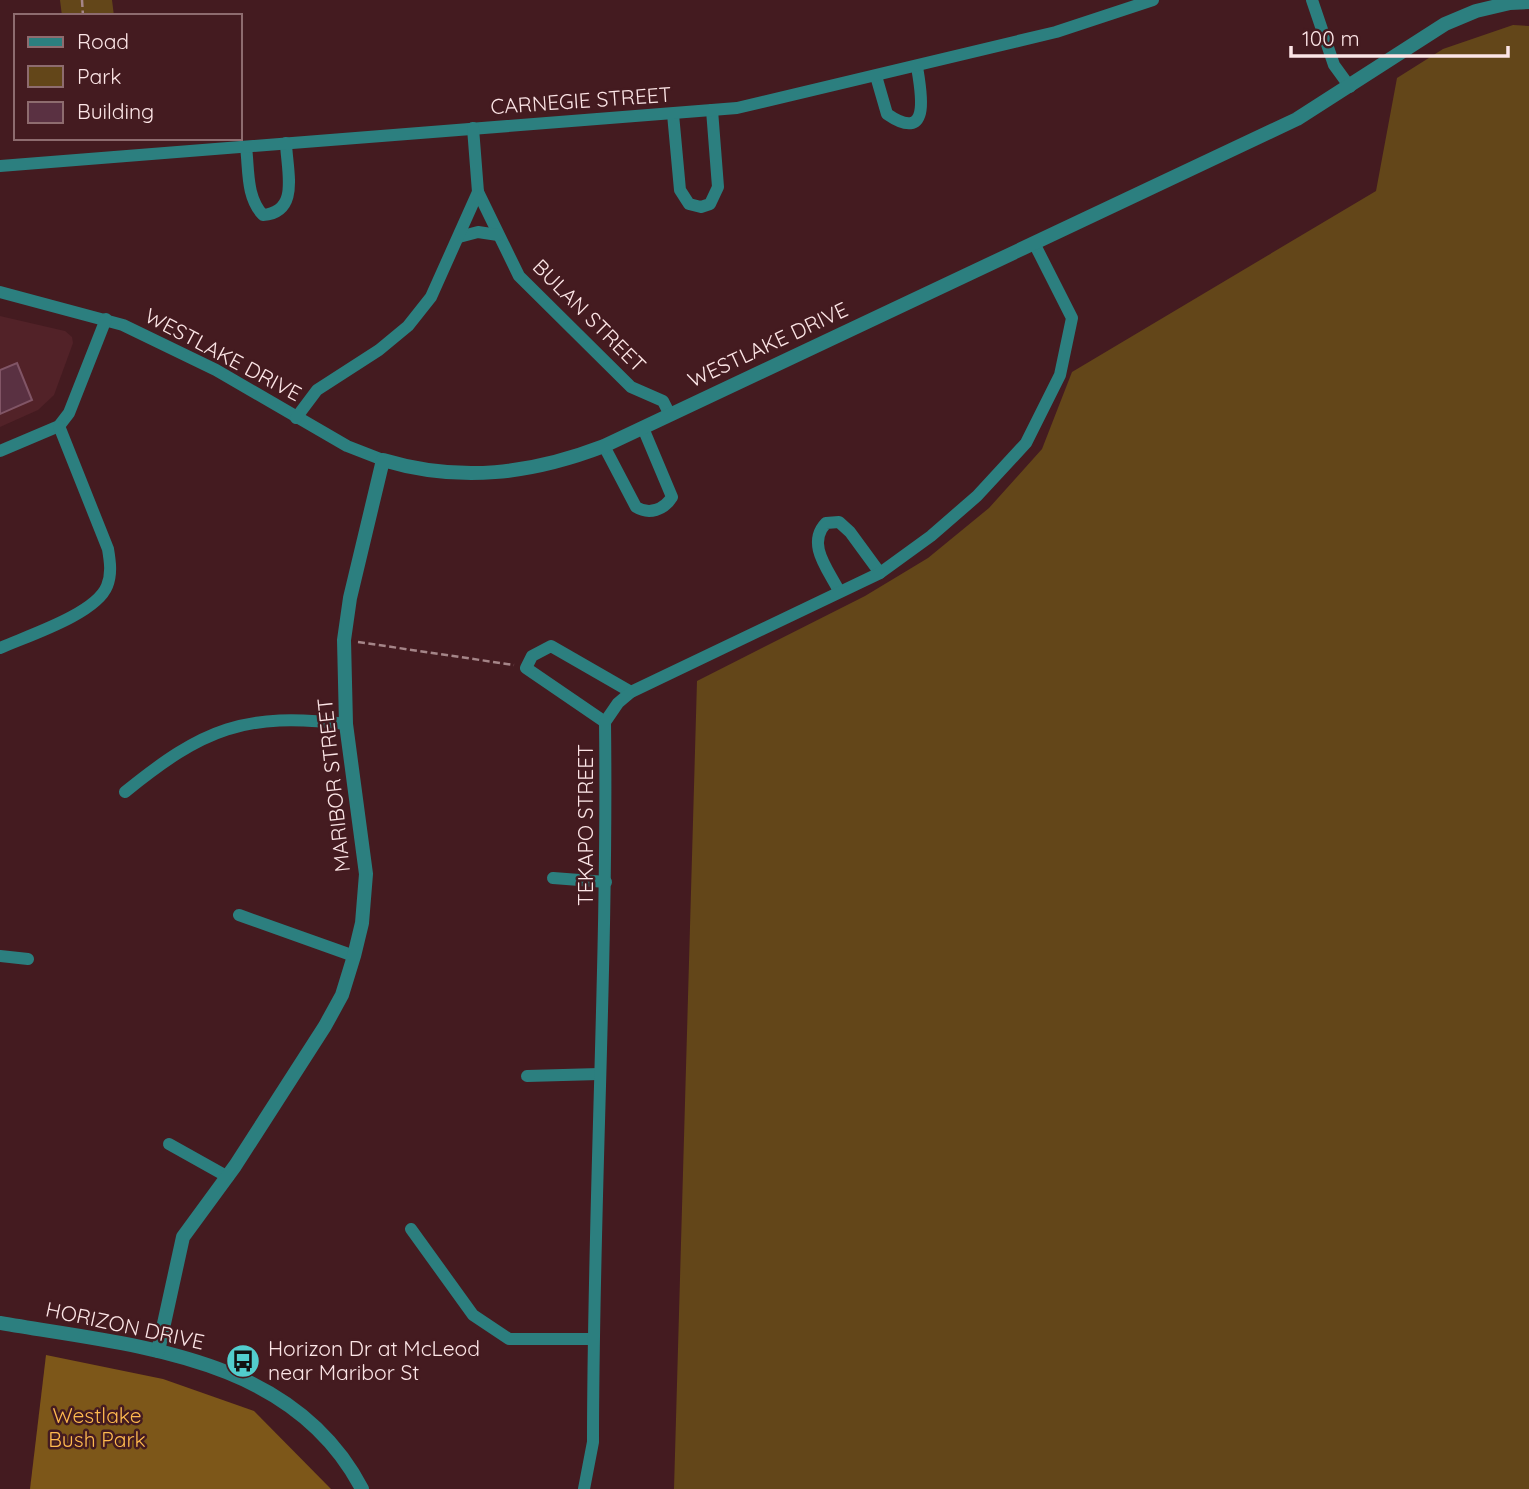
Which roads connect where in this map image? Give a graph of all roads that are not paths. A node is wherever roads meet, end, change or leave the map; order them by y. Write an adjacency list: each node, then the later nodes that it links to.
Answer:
1 (1153, 0): 4 (street, CARNEGIE STREET)
2 (1312, 0): 6 (street)
3 (1529, 2): 6 (street, WESTLAKE DRIVE)
4 (917, 67): 5 (street, CARNEGIE STREET); 5 (street)
5 (876, 76): 7 (street, CARNEGIE STREET)
6 (1350, 87): 16 (street, WESTLAKE DRIVE)
7 (712, 110): 8 (street, CARNEGIE STREET); 8 (street)
8 (673, 114): 9 (street, CARNEGIE STREET)
9 (473, 128): 10 (street, CARNEGIE STREET); 13 (street)
10 (286, 143): 11 (street, CARNEGIE STREET); 11 (street)
11 (246, 147): 12 (street, CARNEGIE STREET)
12 (0, 166)
13 (478, 192): 14 (street, BULAN STREET); 15 (street)
14 (498, 235): 15 (street); 19 (street, BULAN STREET)
15 (459, 237): 20 (street)
16 (1034, 243): 19 (street, WESTLAKE DRIVE); 26 (street, TEKAPO STREET)
17 (0, 292): 18 (street, WESTLAKE DRIVE)
18 (106, 320): 20 (street, WESTLAKE DRIVE); 21 (street)
19 (670, 415): 22 (street, WESTLAKE DRIVE)
20 (296, 418): 25 (street, WESTLAKE DRIVE)
21 (59, 426): 24 (street); 28 (street)
22 (643, 428): 23 (street, WESTLAKE DRIVE); 23 (street)
23 (604, 446): 25 (street, WESTLAKE DRIVE)
24 (0, 451)
25 (383, 460): 31 (street, MARIBOR STREET)
26 (880, 573): 27 (street, TEKAPO STREET); 27 (street)
27 (839, 592): 29 (street, TEKAPO STREET)
28 (0, 648)
29 (631, 692): 30 (street, TEKAPO STREET); 30 (street)
30 (605, 722): 34 (street, TEKAPO STREET)
31 (346, 724): 32 (street); 37 (street, MARIBOR STREET)
32 (125, 792)
33 (553, 878): 34 (street)
34 (606, 881): 39 (street, TEKAPO STREET)
35 (239, 915): 37 (street)
36 (0, 956): 38 (street)
37 (355, 956): 42 (street, MARIBOR STREET)
38 (28, 959)
39 (599, 1074): 40 (street); 45 (street, TEKAPO STREET)
40 (527, 1076)
41 (169, 1144): 42 (street)
42 (228, 1177): 46 (street, MARIBOR STREET)
43 (411, 1228): 45 (street)
44 (0, 1323): 46 (street, HORIZON DRIVE)
45 (593, 1339): 48 (street, TEKAPO STREET)
46 (158, 1351): 47 (street, HORIZON DRIVE)
47 (362, 1489)
48 (584, 1489)

